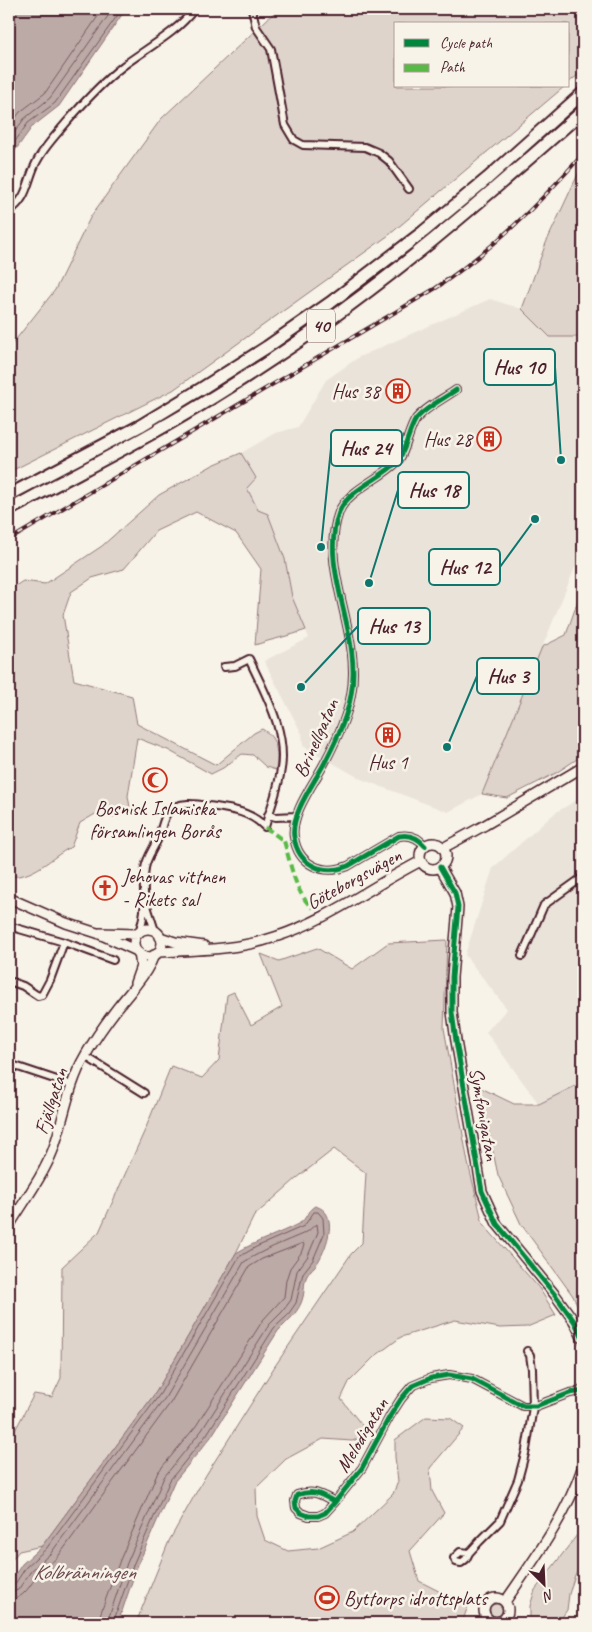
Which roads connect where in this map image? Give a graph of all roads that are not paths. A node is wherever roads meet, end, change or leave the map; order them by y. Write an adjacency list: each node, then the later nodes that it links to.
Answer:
1 (194, 9): 6 (street)
2 (252, 9): 5 (street)
3 (583, 92): 8 (highway, 40)
4 (583, 111): 9 (highway, 40)
5 (408, 189)
6 (9, 211)
7 (456, 390): 13 (street, Brinellgatan)
8 (9, 495)
9 (9, 510)
10 (224, 667): 12 (street)
11 (583, 767): 15 (street)
12 (268, 815): 13 (street); 20 (street)
13 (296, 816): 14 (street, Brinellgatan)
14 (425, 846): 15 (street); 16 (street)
15 (443, 848): 17 (street)
16 (421, 861): 17 (street); 26 (street, Göteborgsvägen)
17 (440, 867): 40 (street, Symfonigatan)
18 (583, 877): 29 (street)
19 (9, 898): 22 (street)
20 (146, 900): 23 (street); 24 (street)
21 (9, 926): 25 (street)
22 (97, 933): 23 (street); 27 (street)
23 (138, 933): 24 (street); 27 (street)
24 (158, 934): 26 (street, Göteborgsvägen); 28 (street)
25 (64, 942): 30 (street); 31 (street)
26 (217, 948): 28 (street, Göteborgsvägen)
27 (138, 952): 28 (street); 32 (street, Fjällgatan)
28 (156, 953): 32 (street, Fjällgatan)
29 (522, 956)
30 (113, 960)
31 (9, 982)
32 (132, 990): 33 (street, Fjällgatan)
33 (85, 1056): 35 (street, Fjällgatan); 36 (street)
34 (9, 1064): 35 (street)
35 (72, 1085): 38 (street, Fjällgatan)
36 (144, 1093)
37 (9, 1206): 38 (street)
38 (19, 1211): 39 (street, Fjällgatan)
39 (9, 1226)
40 (583, 1340)
41 (527, 1352): 43 (street)
42 (583, 1390): 43 (street)
43 (533, 1406): 45 (street, Melodigatan); 46 (street)
44 (583, 1466): 47 (street)
45 (336, 1502): 45 (street, Melodigatan)
46 (469, 1552)
47 (505, 1602): 48 (street); 49 (street)
48 (485, 1621): 49 (street)
49 (508, 1621)

